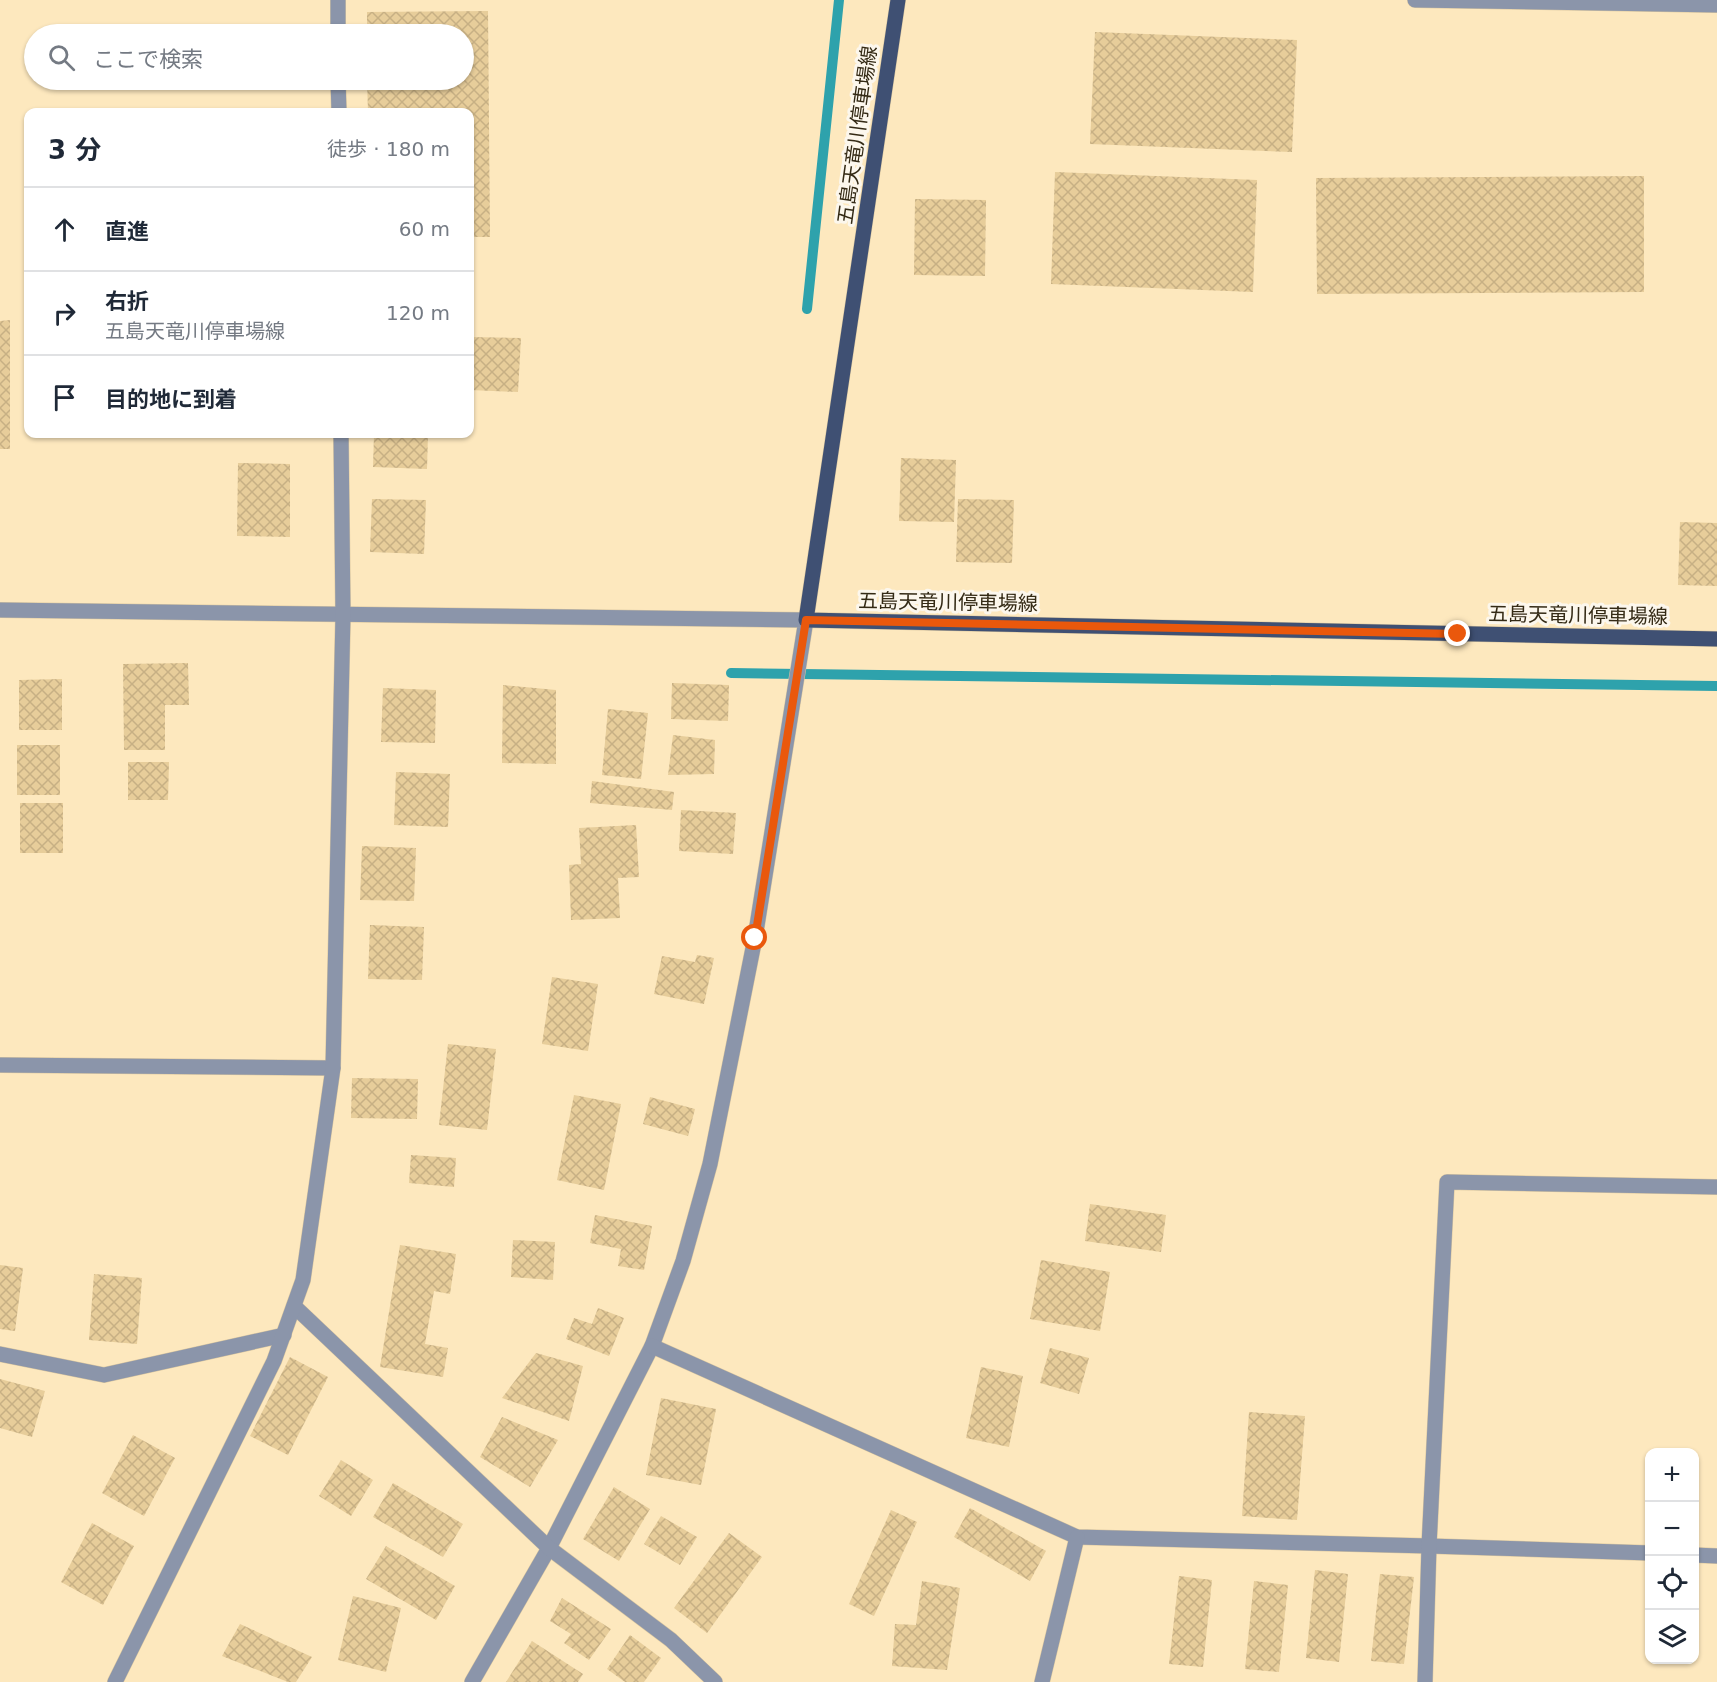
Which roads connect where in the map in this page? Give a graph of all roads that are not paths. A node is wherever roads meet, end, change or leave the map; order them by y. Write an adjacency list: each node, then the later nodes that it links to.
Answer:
1 (338, 0): 5 (street)
2 (898, 0): 11 (main road, 五島天竜川停車場線)
3 (1415, 0): 4 (street)
4 (1717, 5)
5 (338, 24)
6 (338, 90): 7 (street)
7 (339, 108)
8 (341, 438): 10 (street)
9 (0, 610): 10 (street)
10 (342, 615): 11 (street); 14 (street)
11 (806, 620): 12 (main road, 五島天竜川停車場線); 18 (street)
12 (1717, 639)
13 (0, 1065): 14 (street)
14 (333, 1068): 16 (street)
15 (1717, 1187): 21 (street)
16 (294, 1306): 17 (street); 22 (street)
17 (284, 1335): 19 (street); 26 (street)
18 (652, 1346): 20 (street); 22 (street)
19 (0, 1354)
20 (1077, 1537): 21 (street); 29 (street)
21 (1429, 1546): 23 (street); 30 (street)
22 (549, 1548): 27 (street); 28 (street)
23 (1645, 1553)
24 (1699, 1555): 25 (street)
25 (1717, 1556)
26 (115, 1682)
27 (472, 1682)
28 (715, 1682)
29 (1042, 1682)
30 (1425, 1682)

